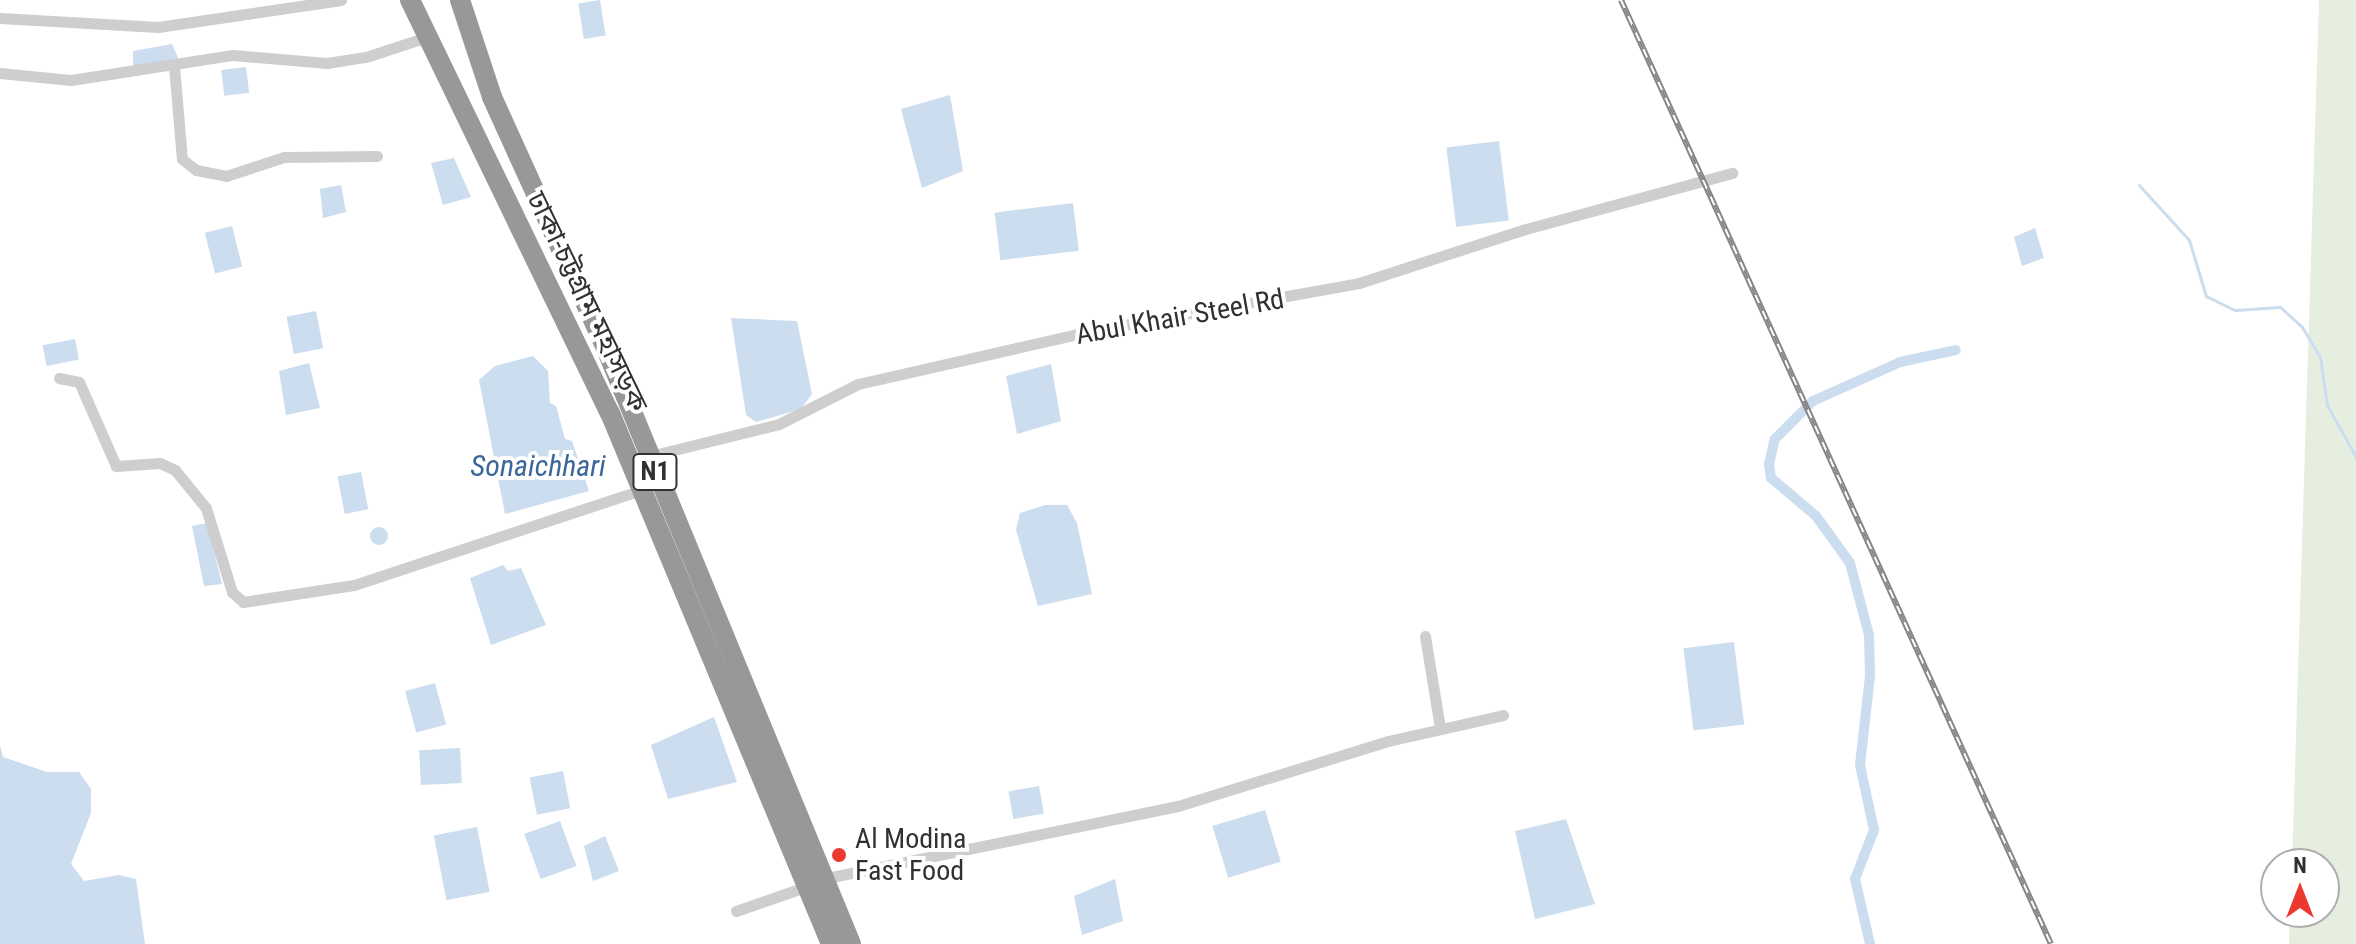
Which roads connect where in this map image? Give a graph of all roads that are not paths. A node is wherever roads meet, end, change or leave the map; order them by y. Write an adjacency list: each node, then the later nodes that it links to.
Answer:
1 (341, 0): 4 (street)
2 (410, 0): 5 (highway, ঢাকা-চট্টগ্রাম মহাসড়ক / N1)
3 (460, 0): 10 (highway, ঢাকা-চট্টগ্রাম মহাসড়ক / N1)
4 (0, 18)
5 (427, 37): 6 (street); 11 (highway, ঢাকা-চট্টগ্রাম মহাসড়ক / N1)
6 (174, 66): 7 (street); 8 (street)
7 (0, 73)
8 (377, 156)
9 (1732, 173): 13 (street, Abul Khair Steel Rd)
10 (598, 331): 11 (highway); 13 (highway, ঢাকা-চট্টগ্রাম মহাসড়ক / N1)
11 (576, 343): 13 (highway, ঢাকা-চট্টগ্রাম মহাসড়ক / N1)
12 (59, 378): 14 (street)
13 (640, 460): 14 (highway, ঢাকা-চট্টগ্রাম মহাসড়ক / N1); 18 (highway, ঢাকা-চট্টগ্রাম মহাসড়ক / N1)
14 (642, 490): 18 (highway, ঢাকা-চট্টগ্রাম মহাসড়ক / N1)
15 (1425, 636): 17 (street)
16 (1503, 715): 17 (street)
17 (1440, 728): 18 (street)
18 (813, 883): 19 (street); 20 (highway, ঢাকা-চট্টগ্রাম মহাসড়ক / N1); 21 (highway, ঢাকা-চট্টগ্রাম মহাসড়ক / N1)
19 (736, 911)
20 (831, 944)
21 (851, 944)

